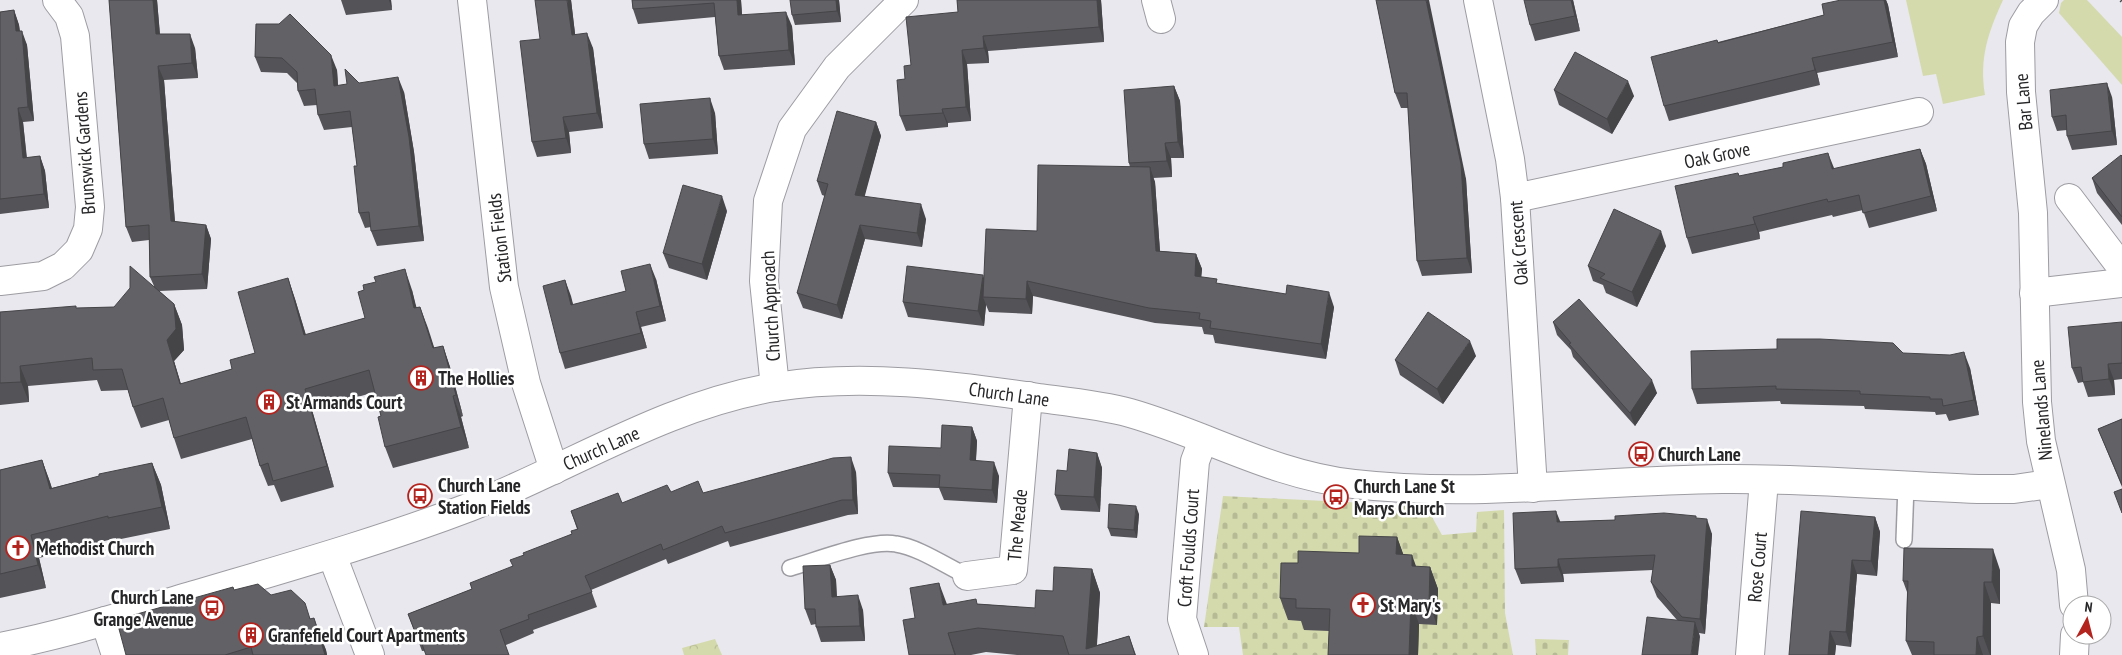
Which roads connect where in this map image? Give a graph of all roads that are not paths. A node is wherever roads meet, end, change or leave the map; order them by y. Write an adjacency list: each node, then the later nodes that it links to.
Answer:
1 (57, 0): 11 (street, Brunswick Gardens)
2 (472, 0): 17 (street, Station Fields)
3 (1478, 0): 7 (street, Oak Crescent)
4 (2043, 1): 9 (street, Bar Lane)
5 (894, 4): 14 (street, Church Approach)
6 (1919, 112): 7 (street, Oak Grove)
7 (1516, 198): 21 (street, Oak Crescent)
8 (2070, 198): 10 (street)
9 (2033, 213): 13 (street, Ninelands Lane)
10 (2122, 268)
11 (0, 282)
12 (2122, 283): 13 (street)
13 (2034, 293): 19 (street, Ninelands Lane)
14 (775, 387): 15 (street, Church Lane); 17 (street, Church Lane)
15 (1028, 396): 16 (street, Church Lane); 25 (street, The Meade)
16 (1203, 440): 21 (street, Church Lane); 31 (street, Croft Foulds Court)
17 (554, 470): 23 (street, Church Lane)
18 (1764, 480): 20 (street, Church Lane); 21 (street, Church Lane); 32 (street, Rose Court)
19 (2050, 484): 20 (street, Church Lane); 26 (street, Ninelands Lane)
20 (1906, 486): 22 (lane)
21 (1534, 488)
22 (1904, 540)
23 (332, 555): 27 (street, Church Lane); 30 (street)
24 (790, 568): 25 (lane, The Meade)
25 (967, 576)
26 (2073, 595)
27 (105, 621): 28 (street, Church Lane); 29 (street)
28 (0, 647)
29 (116, 655)
30 (370, 655)
31 (1194, 655)
32 (1750, 655)

